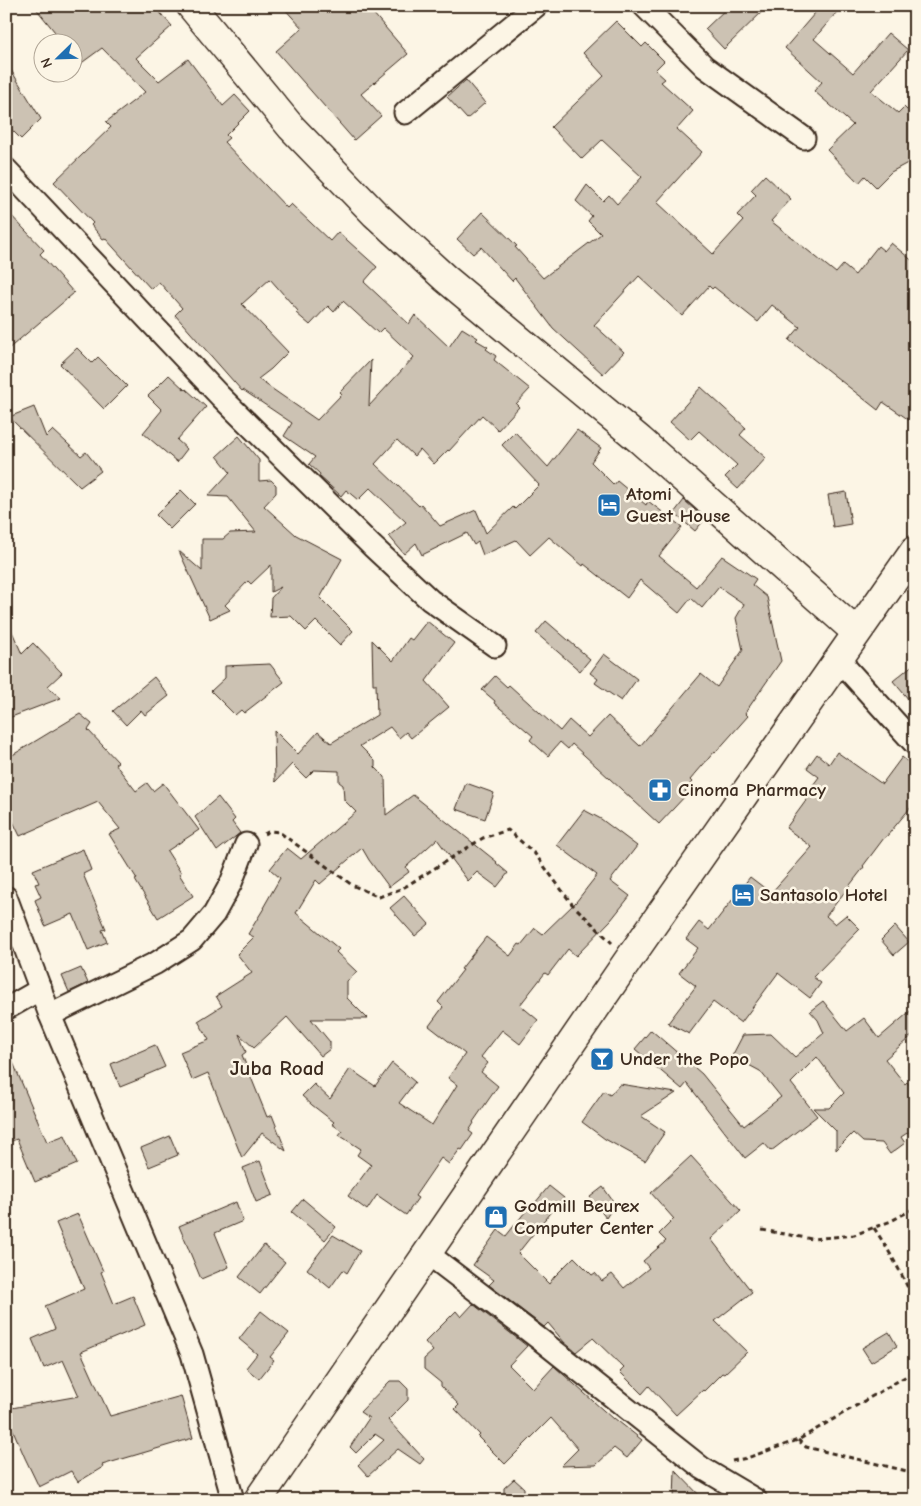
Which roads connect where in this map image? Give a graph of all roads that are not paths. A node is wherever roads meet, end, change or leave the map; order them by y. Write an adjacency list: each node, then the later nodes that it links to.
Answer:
1 (191, 6): 8 (street)
2 (536, 6): 4 (street)
3 (644, 6): 5 (street)
4 (406, 113)
5 (804, 138)
6 (6, 169): 9 (street)
7 (915, 550): 8 (street)
8 (856, 632): 10 (street)
9 (495, 646)
10 (838, 659): 11 (street); 19 (street)
11 (915, 744)
12 (246, 844): 18 (street)
13 (6, 897): 15 (street)
14 (6, 948): 15 (street)
15 (29, 956): 16 (street)
16 (40, 989): 17 (street); 18 (street)
17 (6, 1009)
18 (50, 1015): 20 (street)
19 (427, 1253): 21 (street); 22 (street)
20 (233, 1500)
21 (258, 1500)
22 (756, 1500)

